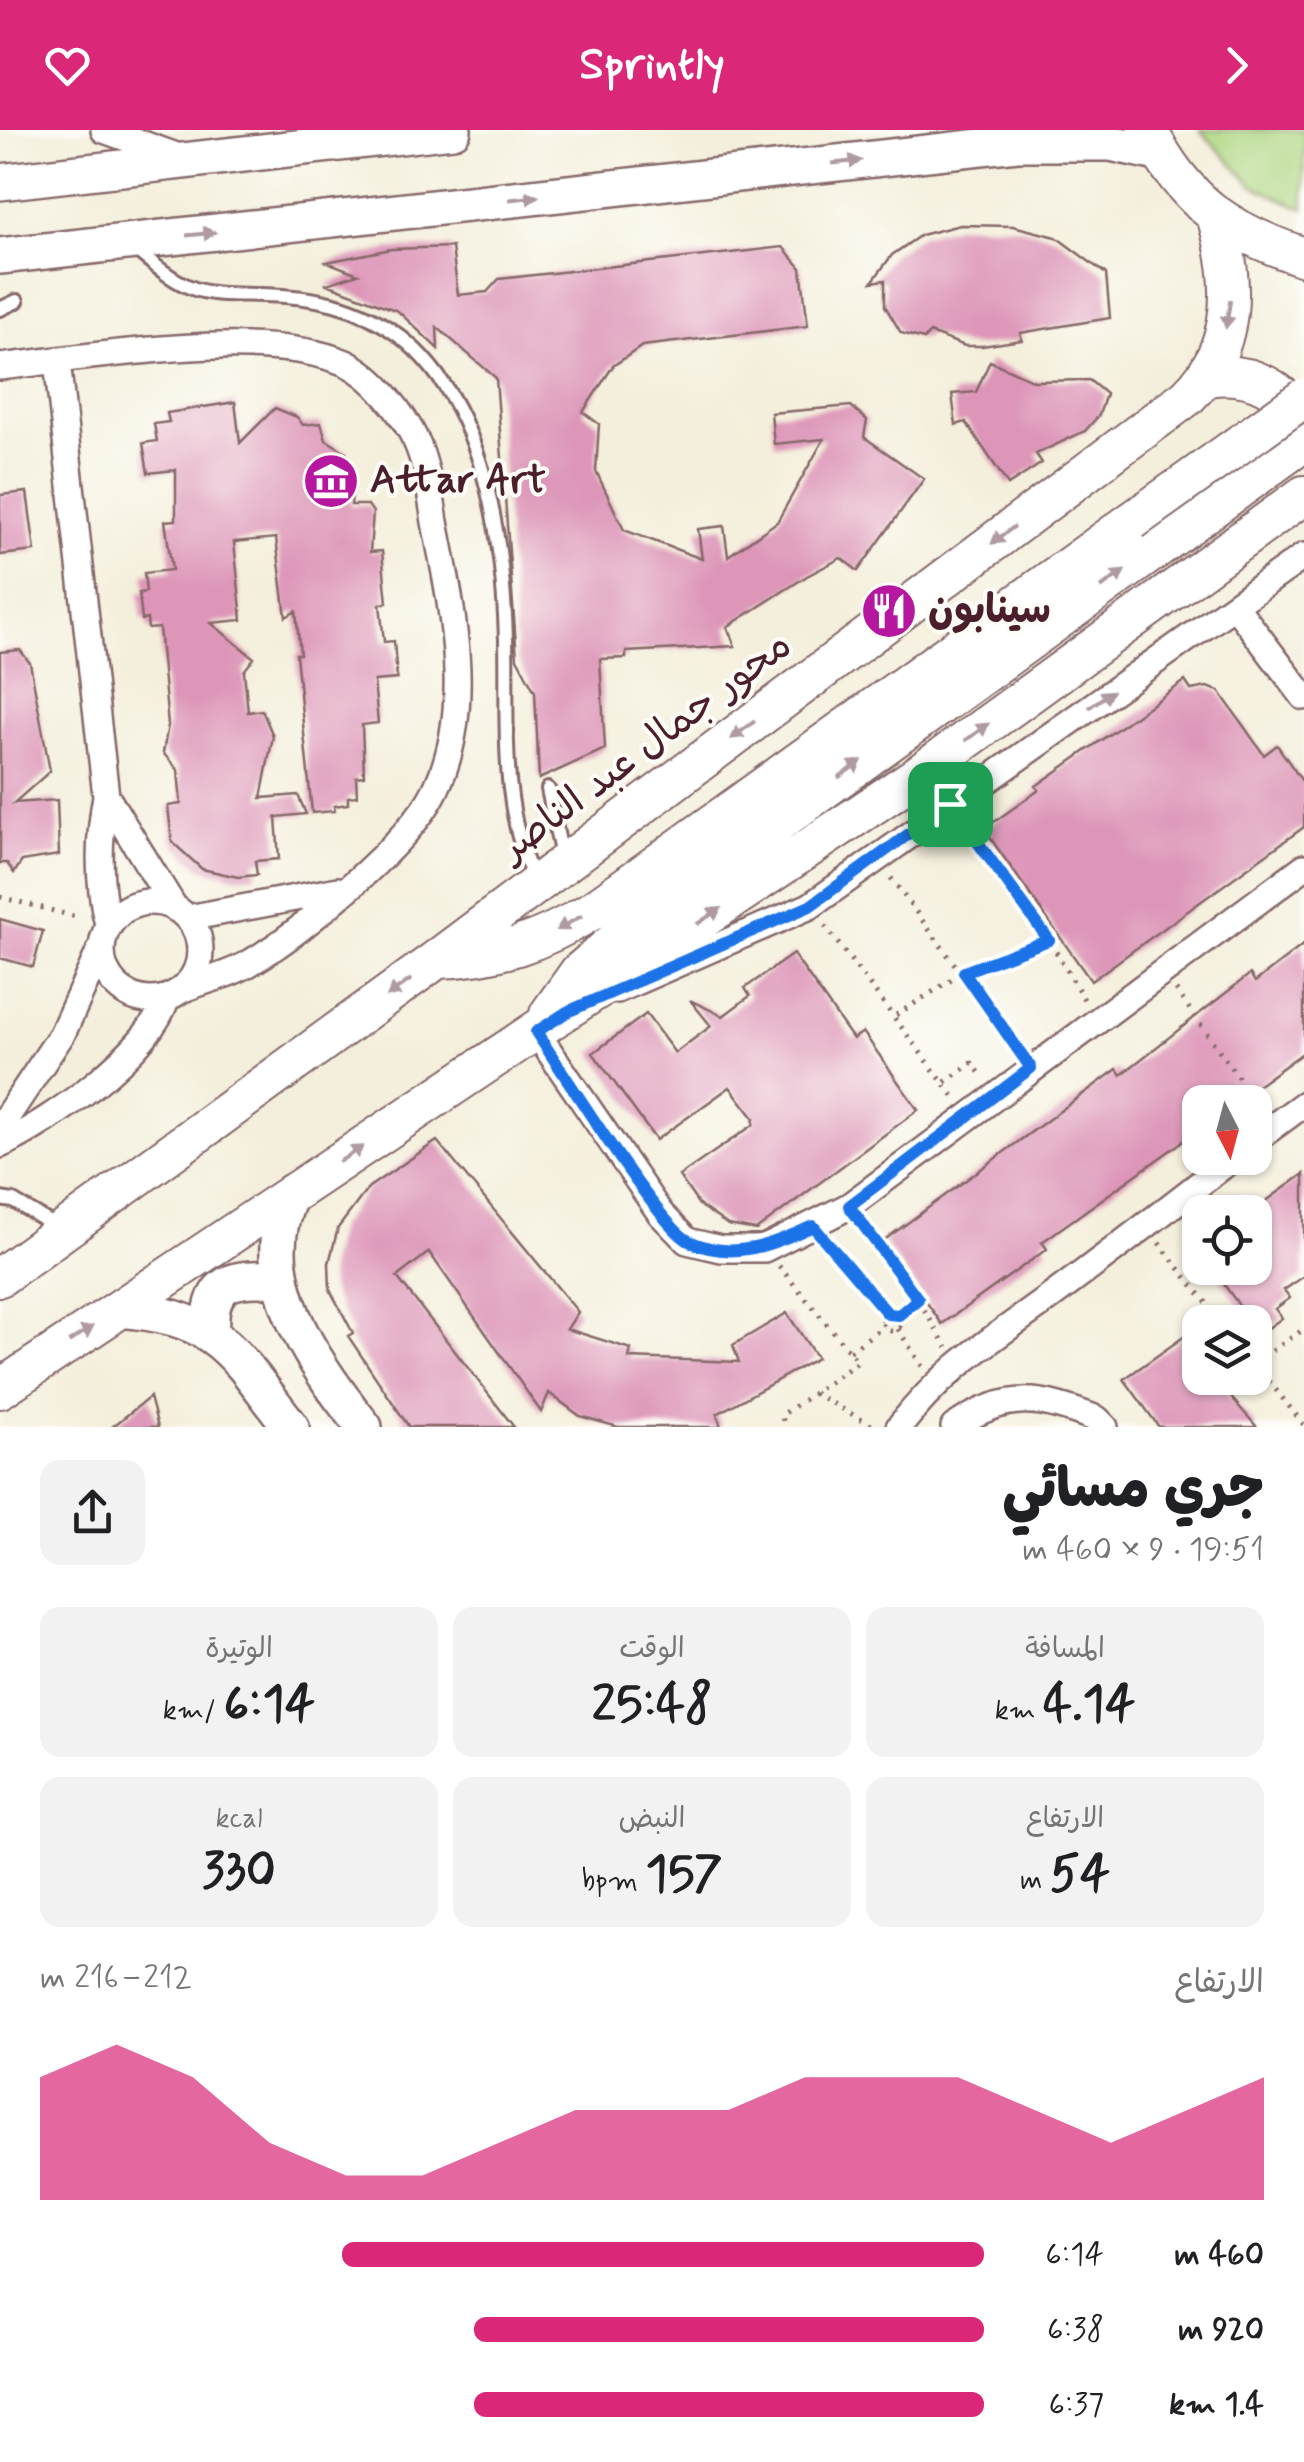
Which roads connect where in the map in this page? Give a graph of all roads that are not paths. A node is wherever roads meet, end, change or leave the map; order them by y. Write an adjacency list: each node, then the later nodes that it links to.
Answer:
1 (104, 130): 5 (street)
2 (452, 130): 5 (main road)
3 (1019, 137): 4 (main road); 8 (main road, one-way to 3)
4 (1155, 142): 7 (main road)
5 (192, 161): 6 (main road)
6 (0, 182)
7 (1217, 219): 10 (main road); 15 (main road, one-way to 15)
8 (126, 242): 9 (main road); 26 (lane)
9 (0, 256)
10 (1304, 257)
11 (17, 301): 12 (lane)
12 (0, 310)
13 (57, 361): 14 (street); 24 (street); 27 (street)
14 (0, 367)
15 (1208, 377): 17 (main road); 26 (main road, محور جمال عبد الناصر, one-way to 26)
16 (1304, 398): 30 (main road, one-way to 30, bridge)
17 (1304, 430)
18 (1304, 442): 32 (main road, one-way to 18)
19 (1302, 493): 32 (main road, one-way to 19)
20 (1304, 556): 21 (street)
21 (1235, 606): 22 (street); 32 (street, one-way to 21)
22 (1304, 696)
23 (548, 789): 26 (lane)
24 (106, 796): 28 (street); 29 (street)
25 (1304, 867): 32 (street)
26 (550, 875): 30 (main road, محور جمال عبد الناصر)
27 (342, 890): 28 (street); 31 (street)
28 (181, 912): 29 (street); 31 (street)
29 (105, 936): 31 (street); 34 (street)
30 (437, 960): 40 (main road, محور جمال عبد الناصر, one-way to 40)
31 (175, 994): 36 (street)
32 (551, 1022): 38 (main road, one-way to 32)
33 (1304, 1104): 35 (street)
34 (0, 1127)
35 (1272, 1127)
36 (0, 1145)
37 (1211, 1175): 48 (street)
38 (292, 1192): 42 (main road); 43 (main road)
39 (0, 1199): 40 (lane)
40 (64, 1230): 41 (main road, محور جمال عبد الناصر)
41 (0, 1276)
42 (278, 1280): 44 (main road); 47 (main road)
43 (119, 1310): 44 (main road); 45 (main road, one-way to 43)
44 (211, 1332): 46 (main road)
45 (0, 1388)
46 (290, 1427)
47 (364, 1427)
48 (899, 1427)
49 (954, 1427): 50 (street)
50 (1105, 1427)

